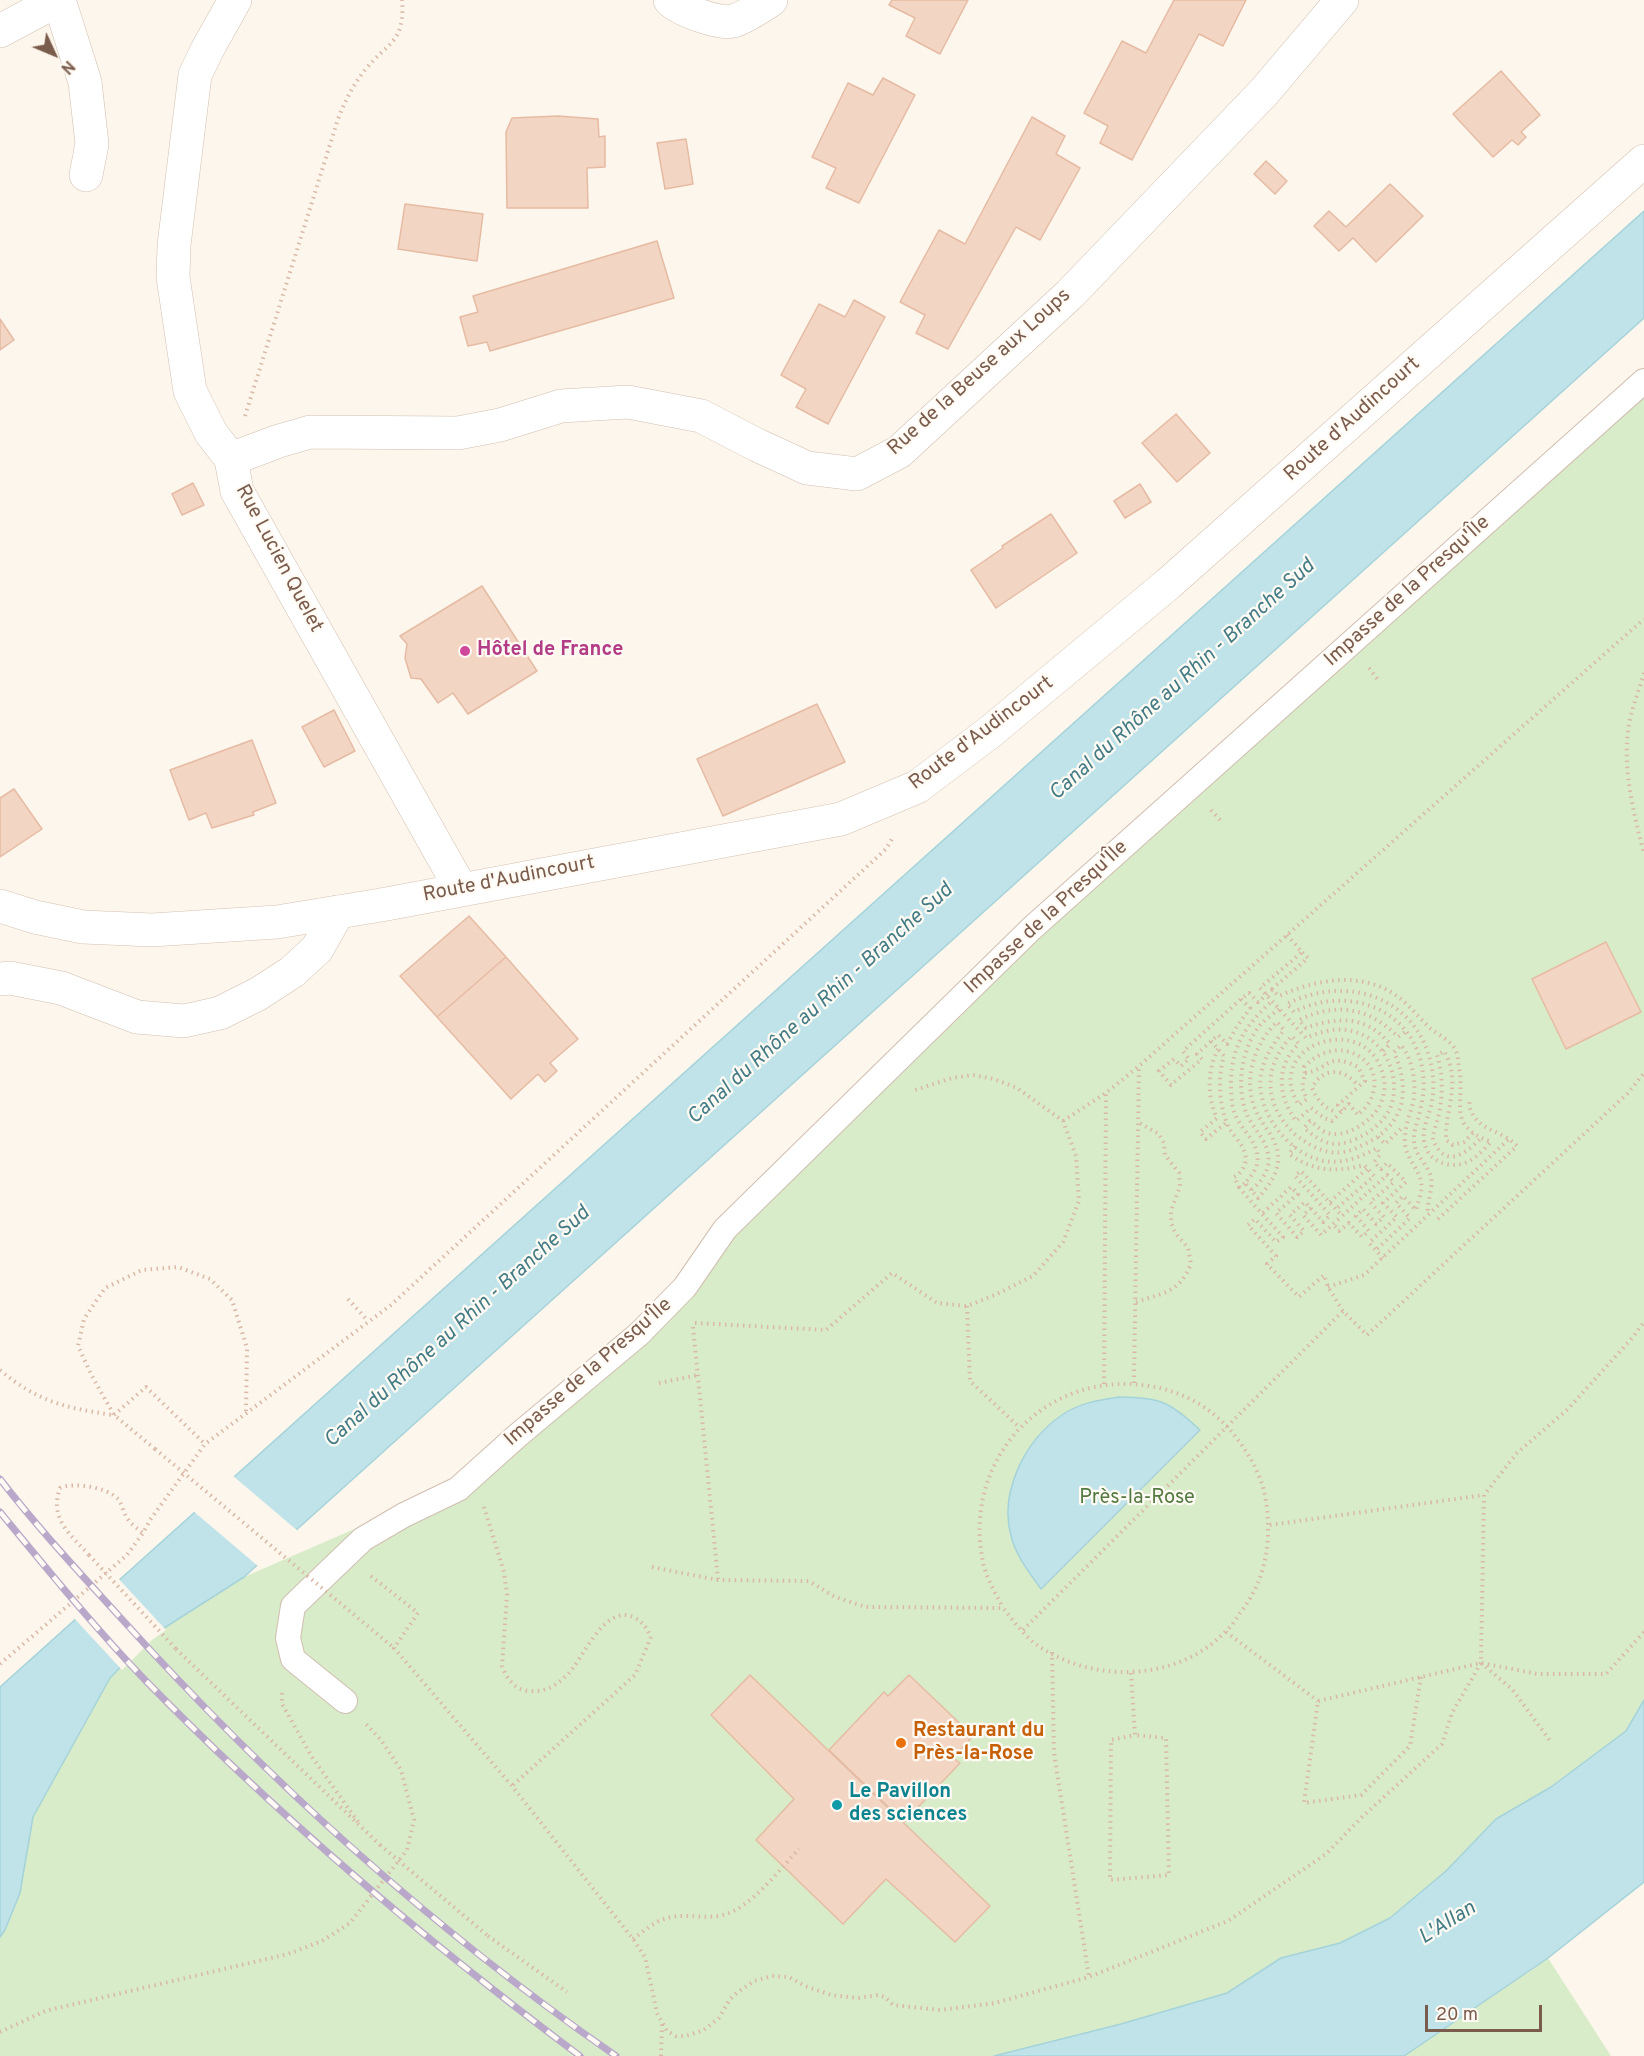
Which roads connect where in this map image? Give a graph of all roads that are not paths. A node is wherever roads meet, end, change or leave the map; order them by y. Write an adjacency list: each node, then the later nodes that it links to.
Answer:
1 (58, 0): 6 (street); 8 (street)
2 (235, 0): 10 (street, Rue Lucien Quelet)
3 (670, 0): 4 (street)
4 (771, 0)
5 (1342, 0): 10 (street, Rue de la Beuse aux Loups)
6 (0, 31)
7 (1644, 161): 11 (street, Route d'Audincourt)
8 (86, 175)
9 (1644, 381): 15 (lane, Impasse de la Presqu'Île)
10 (231, 459): 11 (street, Rue Lucien Quelet)
11 (461, 889): 13 (street, Route d'Audincourt)
12 (0, 906): 13 (street, Route d'Audincourt)
13 (338, 912): 14 (street)
14 (0, 979)
15 (345, 1701)

